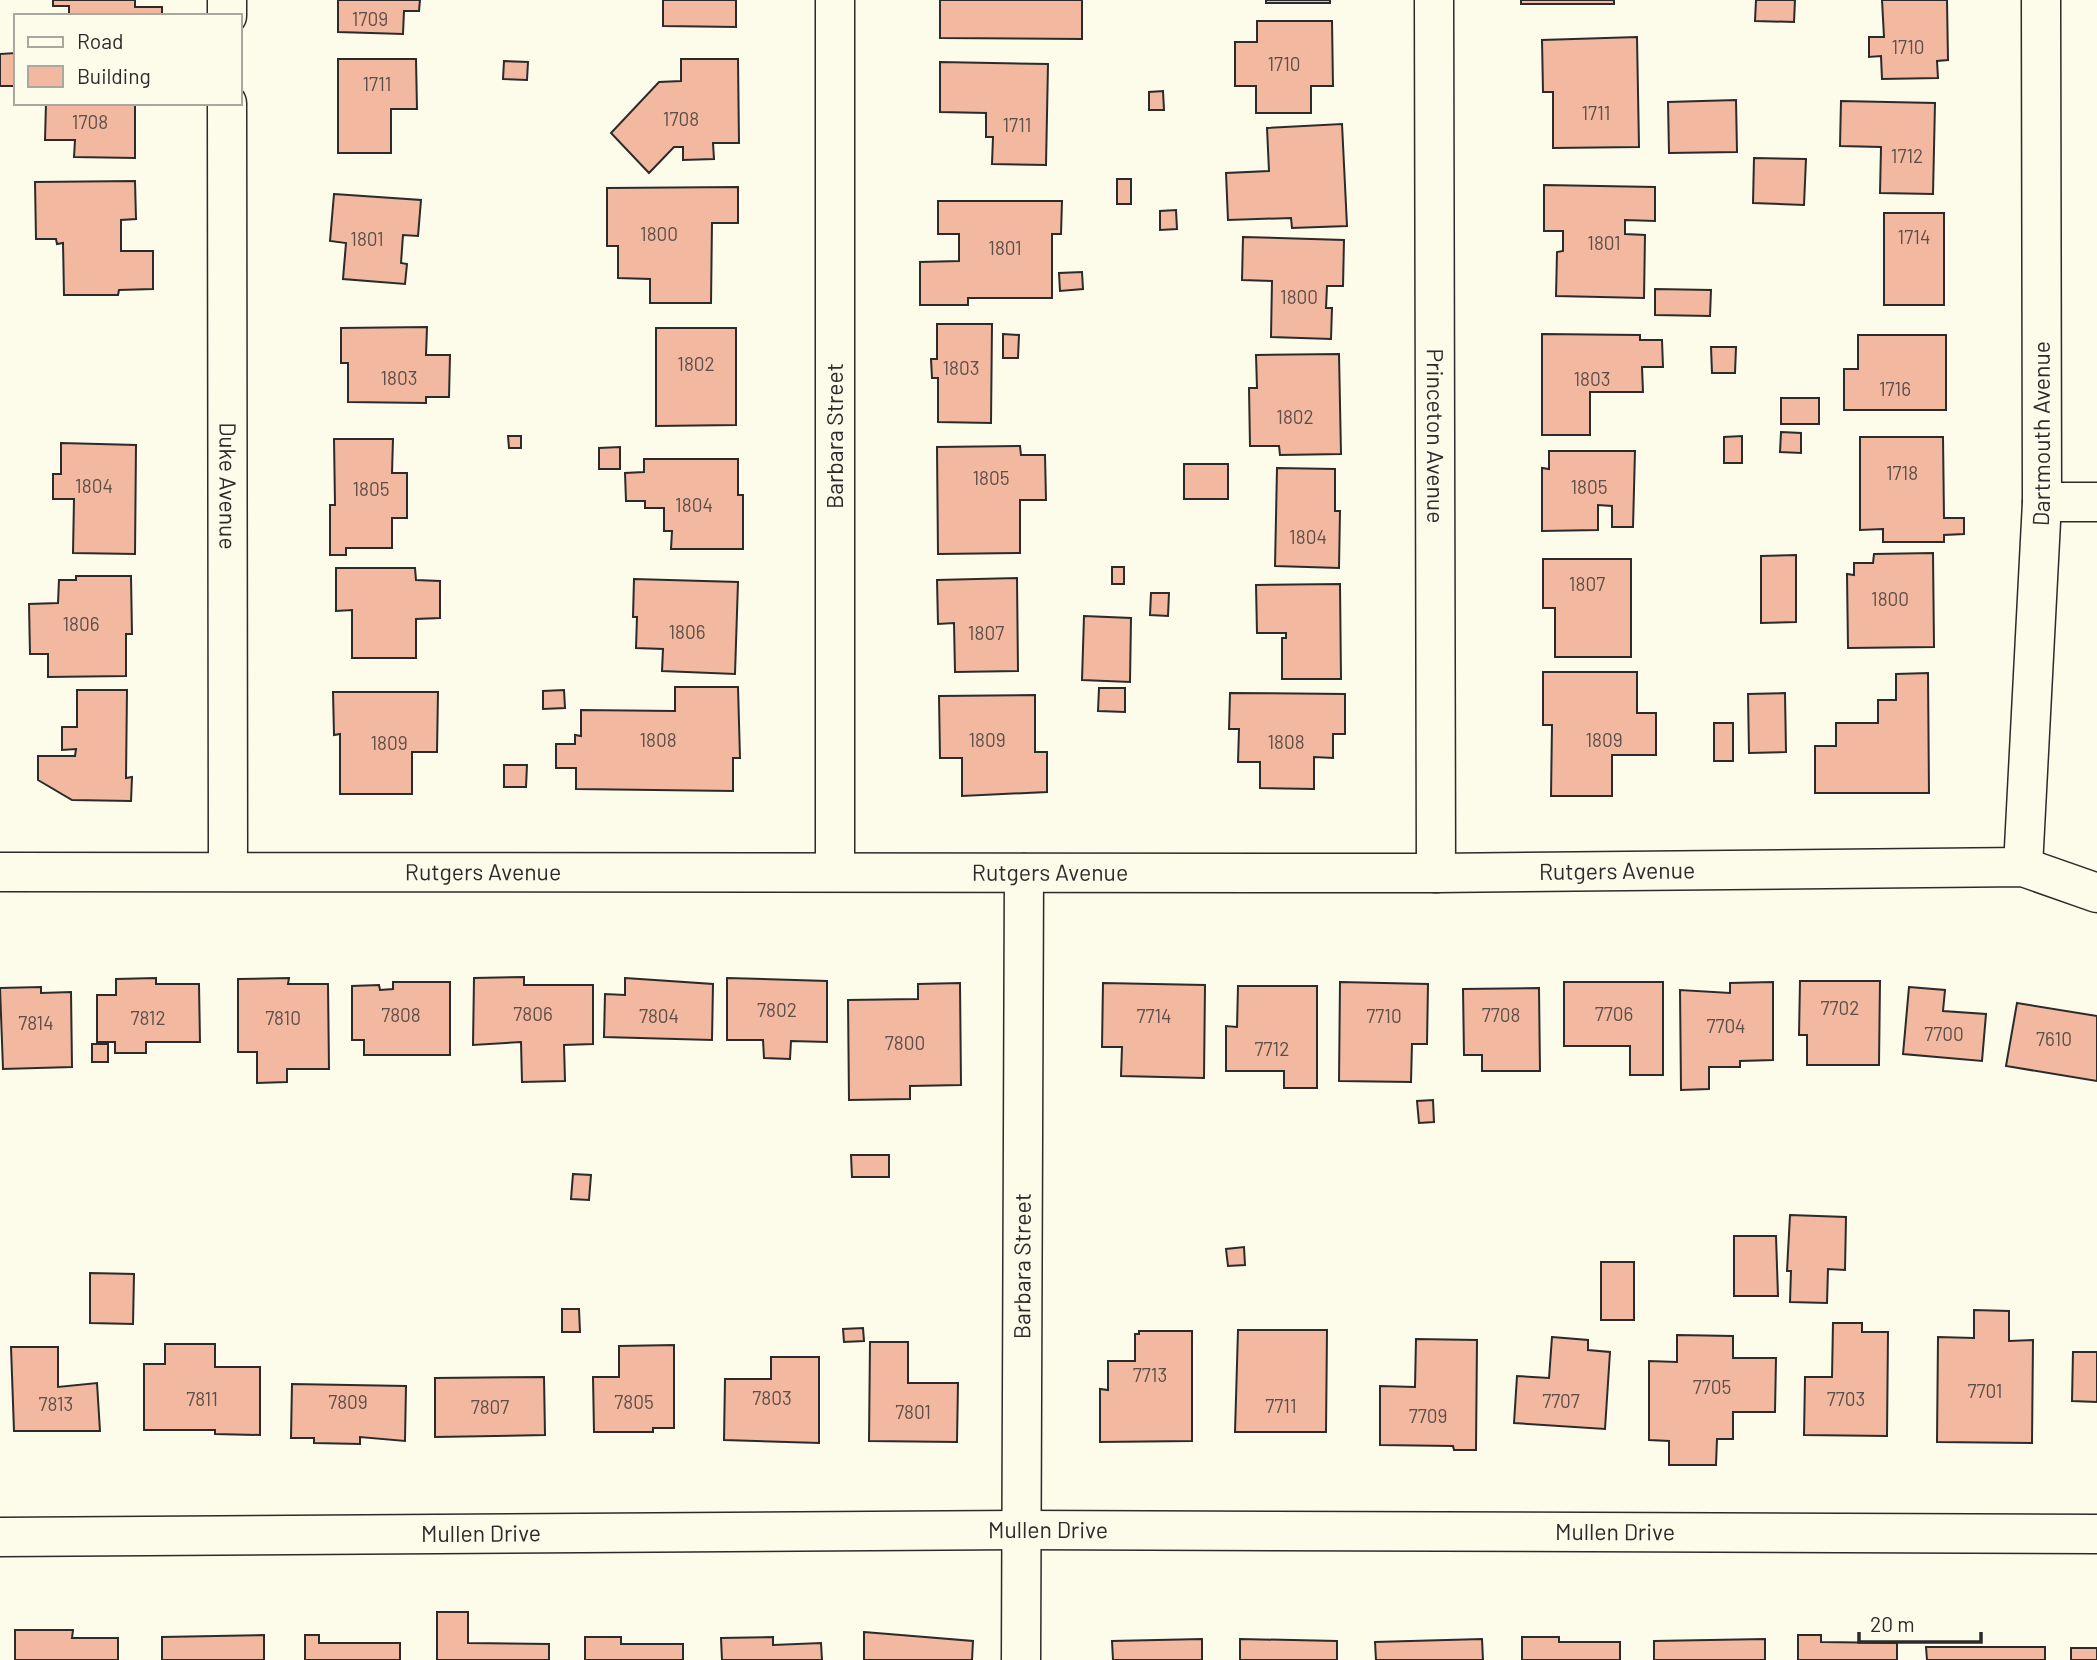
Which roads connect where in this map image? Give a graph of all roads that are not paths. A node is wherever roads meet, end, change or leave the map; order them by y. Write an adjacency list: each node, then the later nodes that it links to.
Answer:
1 (835, 0): 10 (street, Barbara Street)
2 (1434, 0): 12 (street, Princeton Avenue)
3 (2041, 0): 5 (street, Dartmouth Avenue)
4 (227, 105): 8 (street, Duke Avenue)
5 (2042, 502): 6 (street); 7 (street, Dartmouth Avenue)
6 (2097, 502)
7 (2023, 867): 12 (street, Rutgers Avenue); 13 (street, Rutgers Avenue)
8 (228, 869): 9 (street, Rutgers Avenue); 10 (street, Rutgers Avenue)
9 (0, 872)
10 (835, 872): 11 (street, Rutgers Avenue)
11 (1024, 873): 12 (street, Rutgers Avenue); 14 (street, Barbara Street)
12 (1436, 873)
13 (2097, 893)
14 (1024, 1530): 15 (street, Mullen Drive); 16 (street, Mullen Drive); 17 (street, Barbara Street)
15 (2097, 1534)
16 (0, 1537)
17 (1021, 1660)

